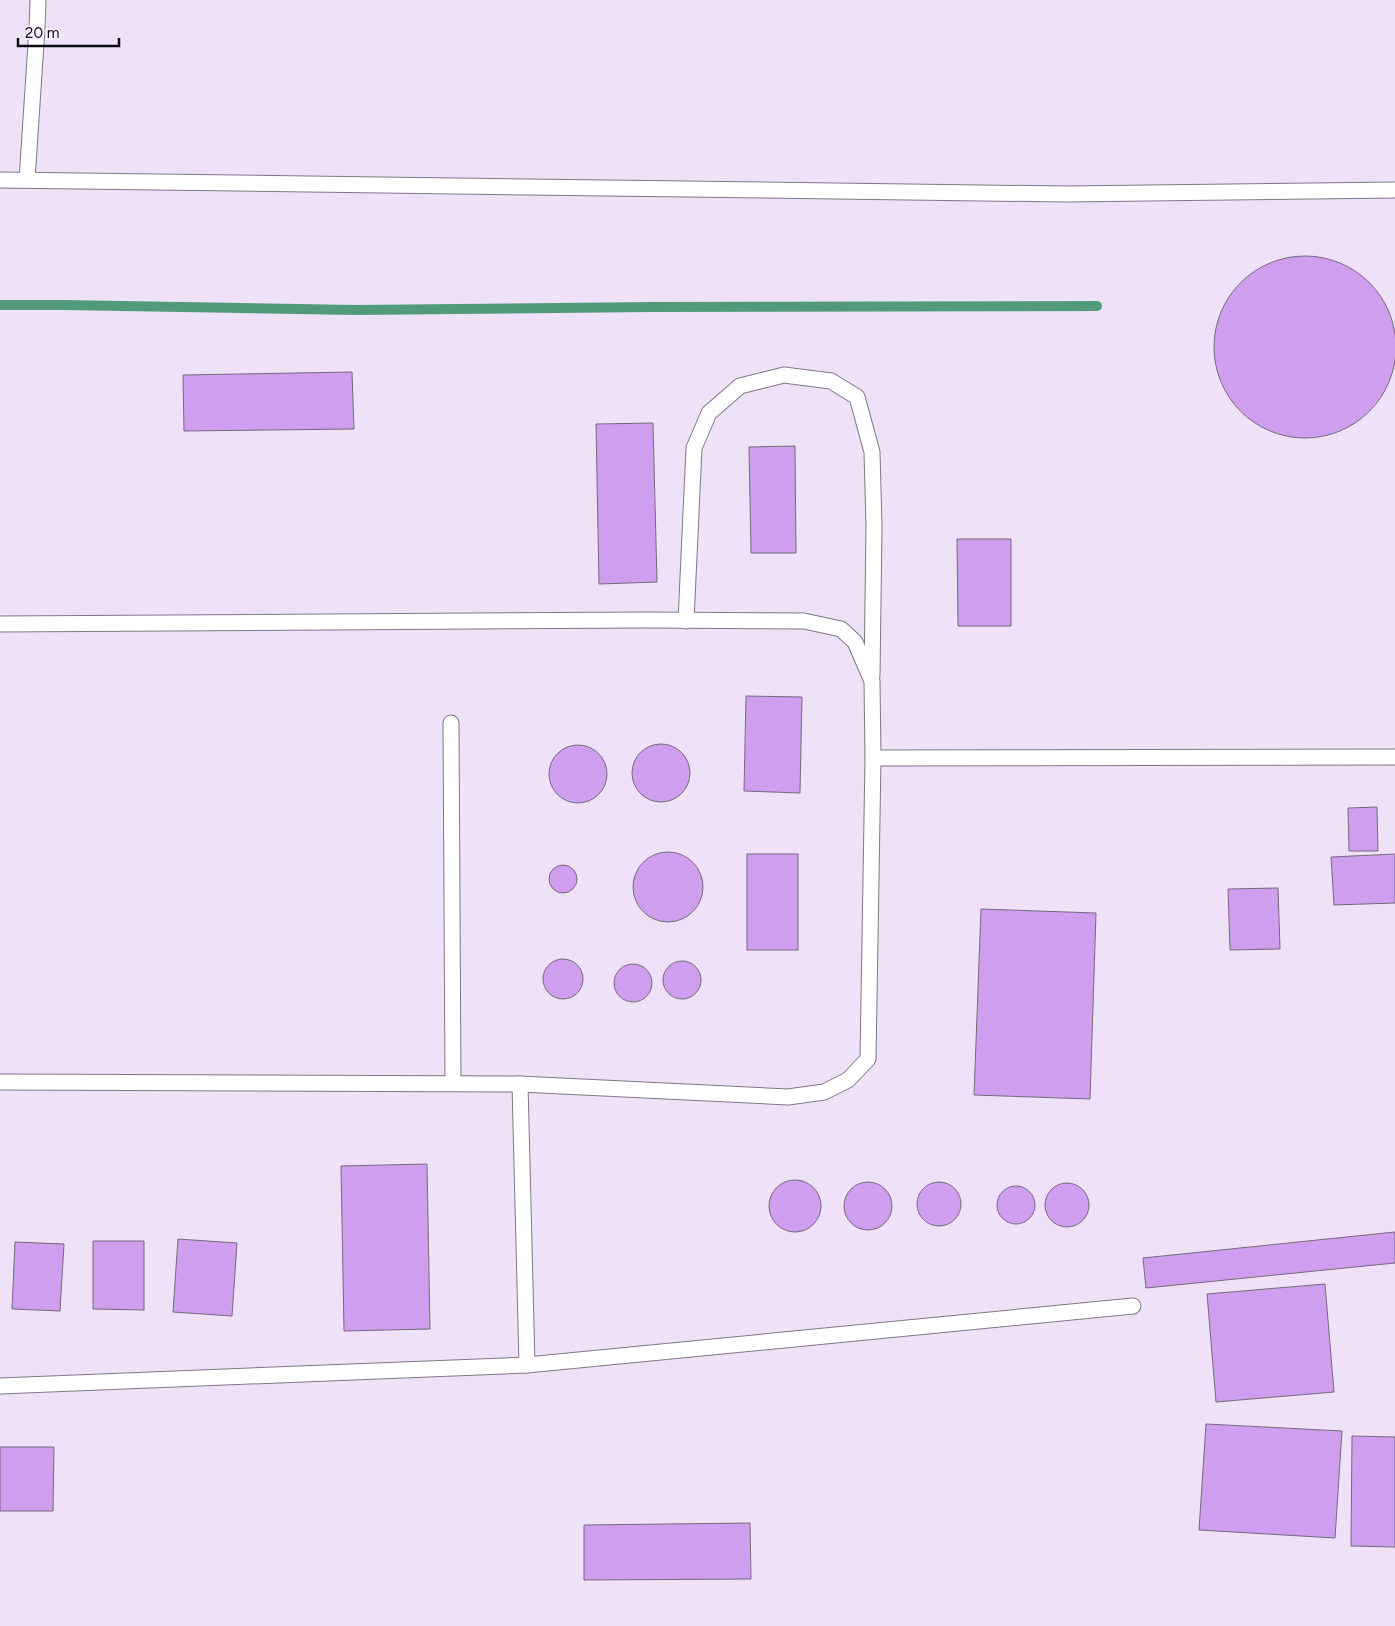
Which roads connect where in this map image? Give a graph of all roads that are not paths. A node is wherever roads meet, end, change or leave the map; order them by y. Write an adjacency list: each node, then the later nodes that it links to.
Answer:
1 (38, 0): 3 (lane)
2 (0, 180): 3 (lane)
3 (26, 180): 4 (lane)
4 (1395, 190)
5 (686, 621): 6 (lane); 7 (lane); 7 (lane)
6 (0, 624)
7 (872, 681): 10 (lane)
8 (451, 723): 12 (lane)
9 (1395, 757): 10 (lane)
10 (873, 758): 13 (lane)
11 (0, 1082): 12 (lane)
12 (453, 1083): 13 (lane)
13 (520, 1084): 15 (lane)
14 (1134, 1306): 15 (lane)
15 (527, 1365): 16 (lane)
16 (0, 1386)

